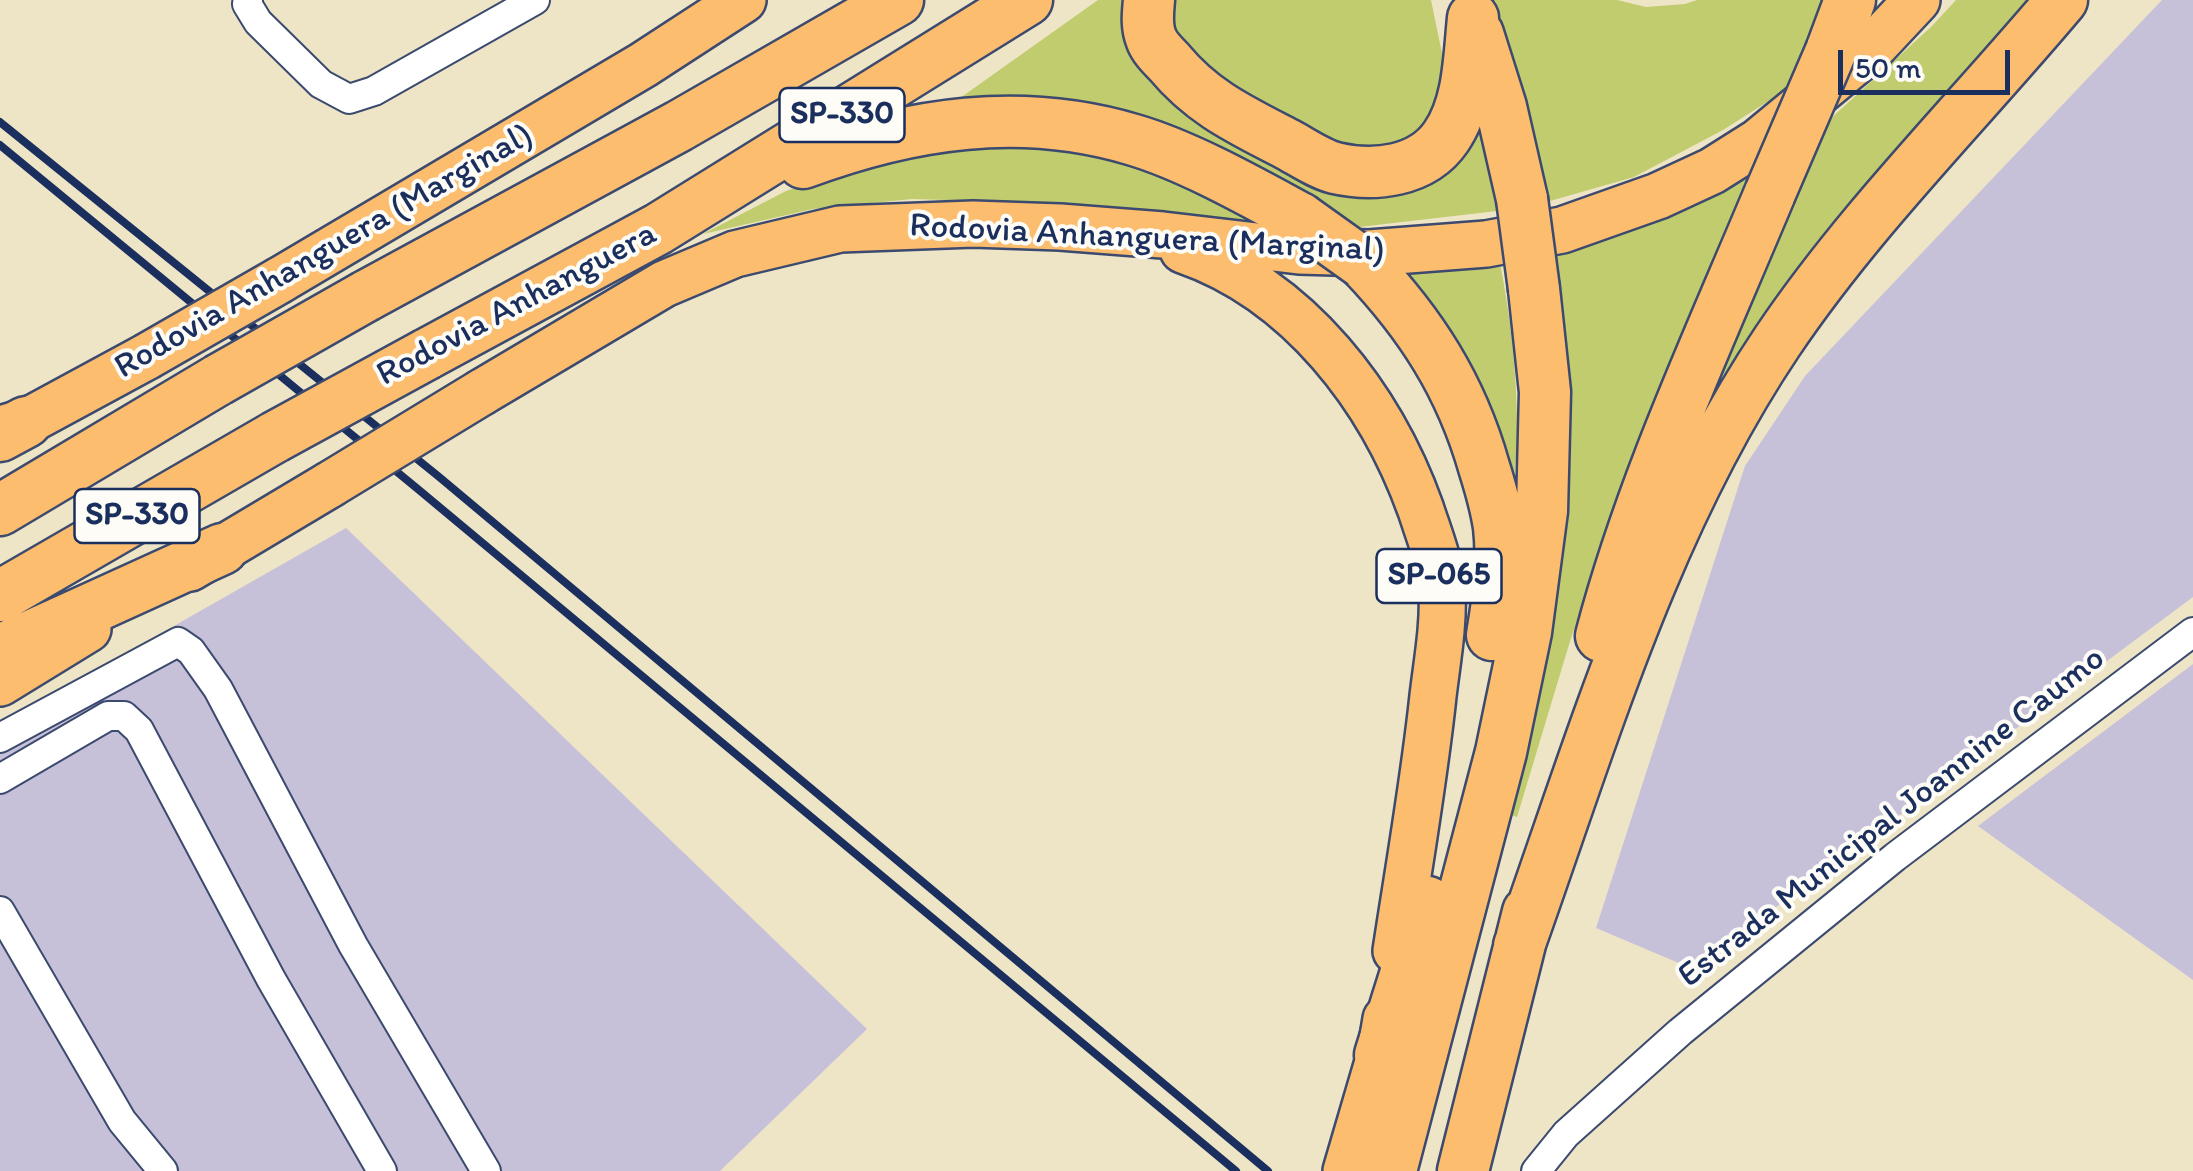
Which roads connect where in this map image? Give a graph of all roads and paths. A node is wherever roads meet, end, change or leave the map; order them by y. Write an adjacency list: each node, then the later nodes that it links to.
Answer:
1 (248, 0): 2 (street)
2 (535, 0)
3 (743, 0): 15 (highway, Rodovia Anhanguera (Marginal), bridge)
4 (838, 0): 12 (highway)
5 (898, 0): 12 (highway, SP-330)
6 (1026, 0): 13 (highway, Rodovia Anhanguera / SP-330)
7 (1149, 0): 11 (highway)
8 (1850, 0): 25 (highway, bridge)
9 (1918, 0): 14 (highway, Rodovia Anhanguera (Marginal))
10 (2062, 0): 25 (highway)
11 (1470, 9): 27 (highway, bridge)
12 (679, 126): 16 (highway, SP-330, bridge)
13 (658, 230): 18 (highway, Rodovia Anhanguera / SP-330, bridge); 26 (highway, bridge)
14 (1134, 233): 17 (highway, Rodovia Anhanguera (Marginal), bridge); 26 (highway, SP-065)
15 (8, 429)
16 (0, 510)
17 (222, 549): 20 (highway); 21 (highway, Rodovia Anhanguera (Marginal))
18 (0, 596)
19 (2193, 632): 33 (street, Estrada Municipal Joannine Caumo)
20 (0, 650)
21 (0, 682)
22 (0, 738): 31 (street)
23 (0, 779): 30 (street)
24 (0, 911): 29 (street)
25 (1519, 946): 28 (highway)
26 (1380, 1056): 27 (highway)
27 (1385, 1136): 32 (highway)
28 (1463, 1168)
29 (162, 1171)
30 (382, 1171)
31 (486, 1171)
32 (1346, 1171)
33 (1536, 1171)

